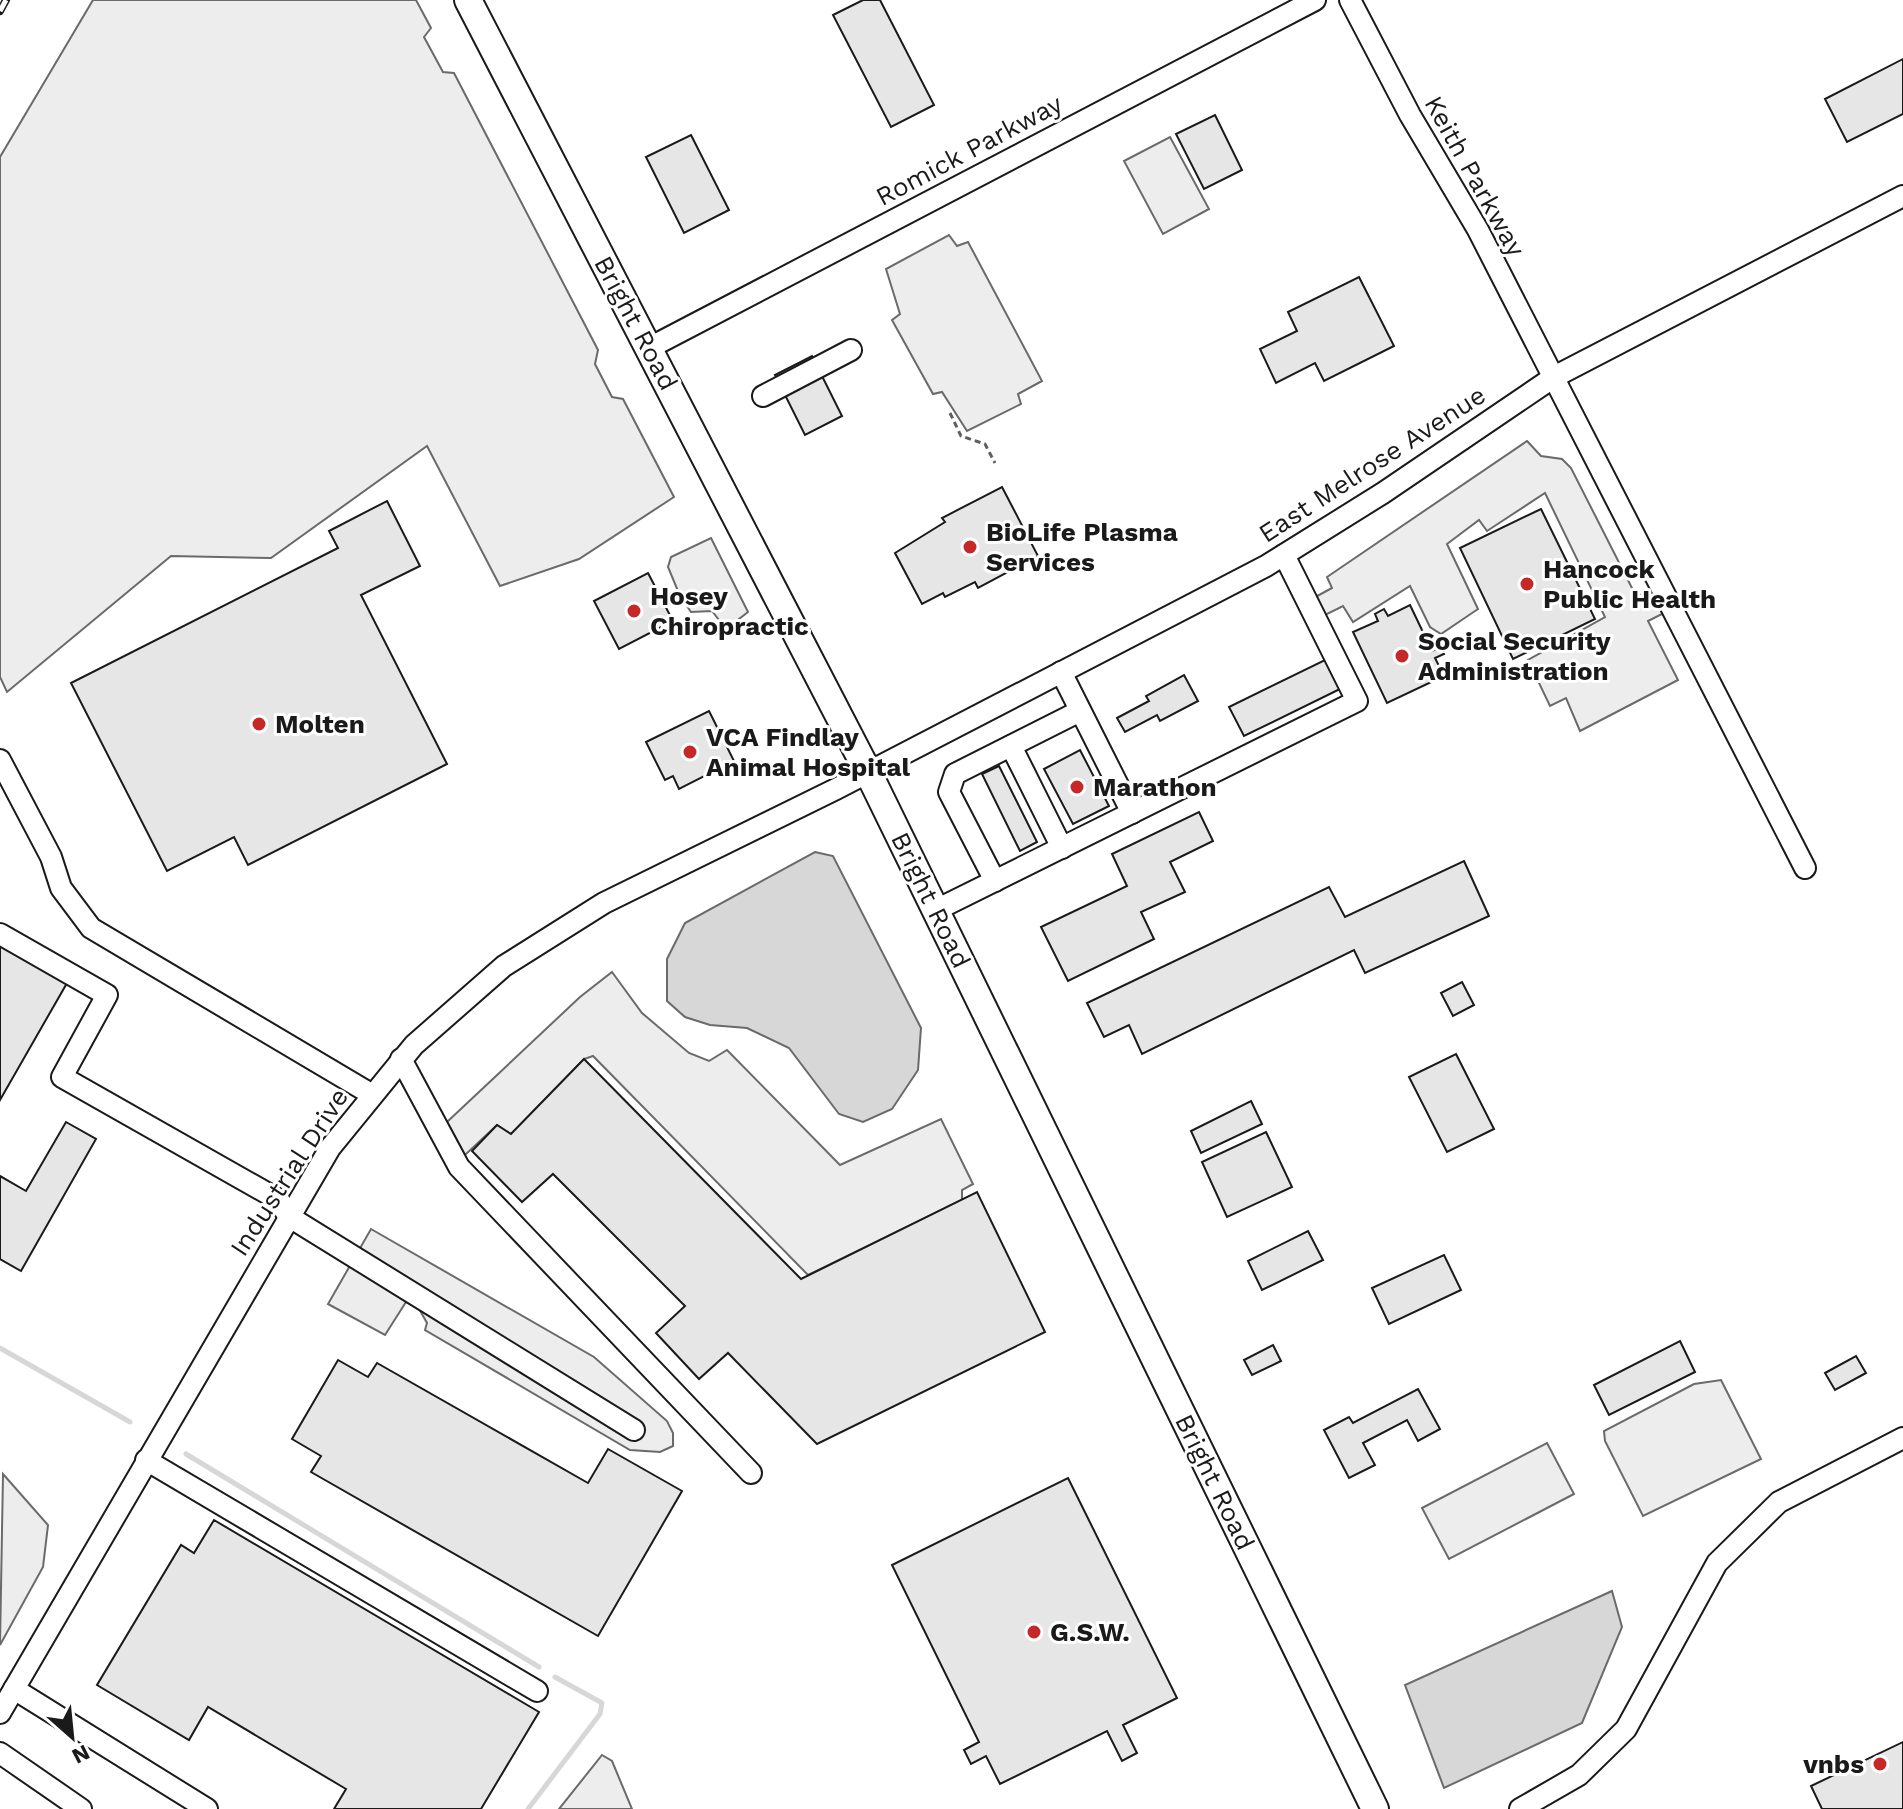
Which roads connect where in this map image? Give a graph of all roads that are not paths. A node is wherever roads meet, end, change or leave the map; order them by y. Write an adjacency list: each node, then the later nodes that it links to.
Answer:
1 (468, 0): 5 (main road, Bright Road)
2 (1315, 0): 5 (street, Romick Parkway)
3 (1350, 0): 7 (street, Keith Parkway)
4 (1903, 196): 7 (street, East Melrose Avenue)
5 (649, 348): 14 (main road, Bright Road)
6 (851, 350): 8 (street)
7 (1554, 377): 9 (street, East Melrose Avenue); 17 (street, Keith Parkway)
8 (763, 396)
9 (1284, 555): 10 (street, East Melrose Avenue); 15 (street)
10 (1061, 672): 11 (street); 14 (street, East Melrose Avenue)
11 (1080, 711): 12 (street); 15 (street)
12 (1011, 746): 16 (street); 18 (street)
13 (0, 760): 22 (street)
14 (868, 772): 19 (main road, Bright Road); 21 (street, Industrial Drive)
15 (1132, 813): 16 (street)
16 (1062, 848): 18 (street)
17 (1805, 868)
18 (995, 881): 19 (street)
19 (936, 910): 34 (main road, Bright Road)
20 (0, 934): 23 (street)
21 (401, 1059): 22 (street, Industrial Drive); 27 (street)
22 (371, 1094): 23 (street, Industrial Drive)
23 (288, 1216): 24 (street); 26 (street, Industrial Drive)
24 (634, 1430)
25 (1903, 1438): 35 (street)
26 (146, 1460): 28 (street, Industrial Drive); 29 (street)
27 (751, 1473)
28 (14, 1689): 30 (street, Industrial Drive); 33 (street)
29 (537, 1691)
30 (0, 1713)
31 (0, 1753): 32 (street)
32 (81, 1809)
33 (207, 1809)
34 (1375, 1809)
35 (1520, 1809)

